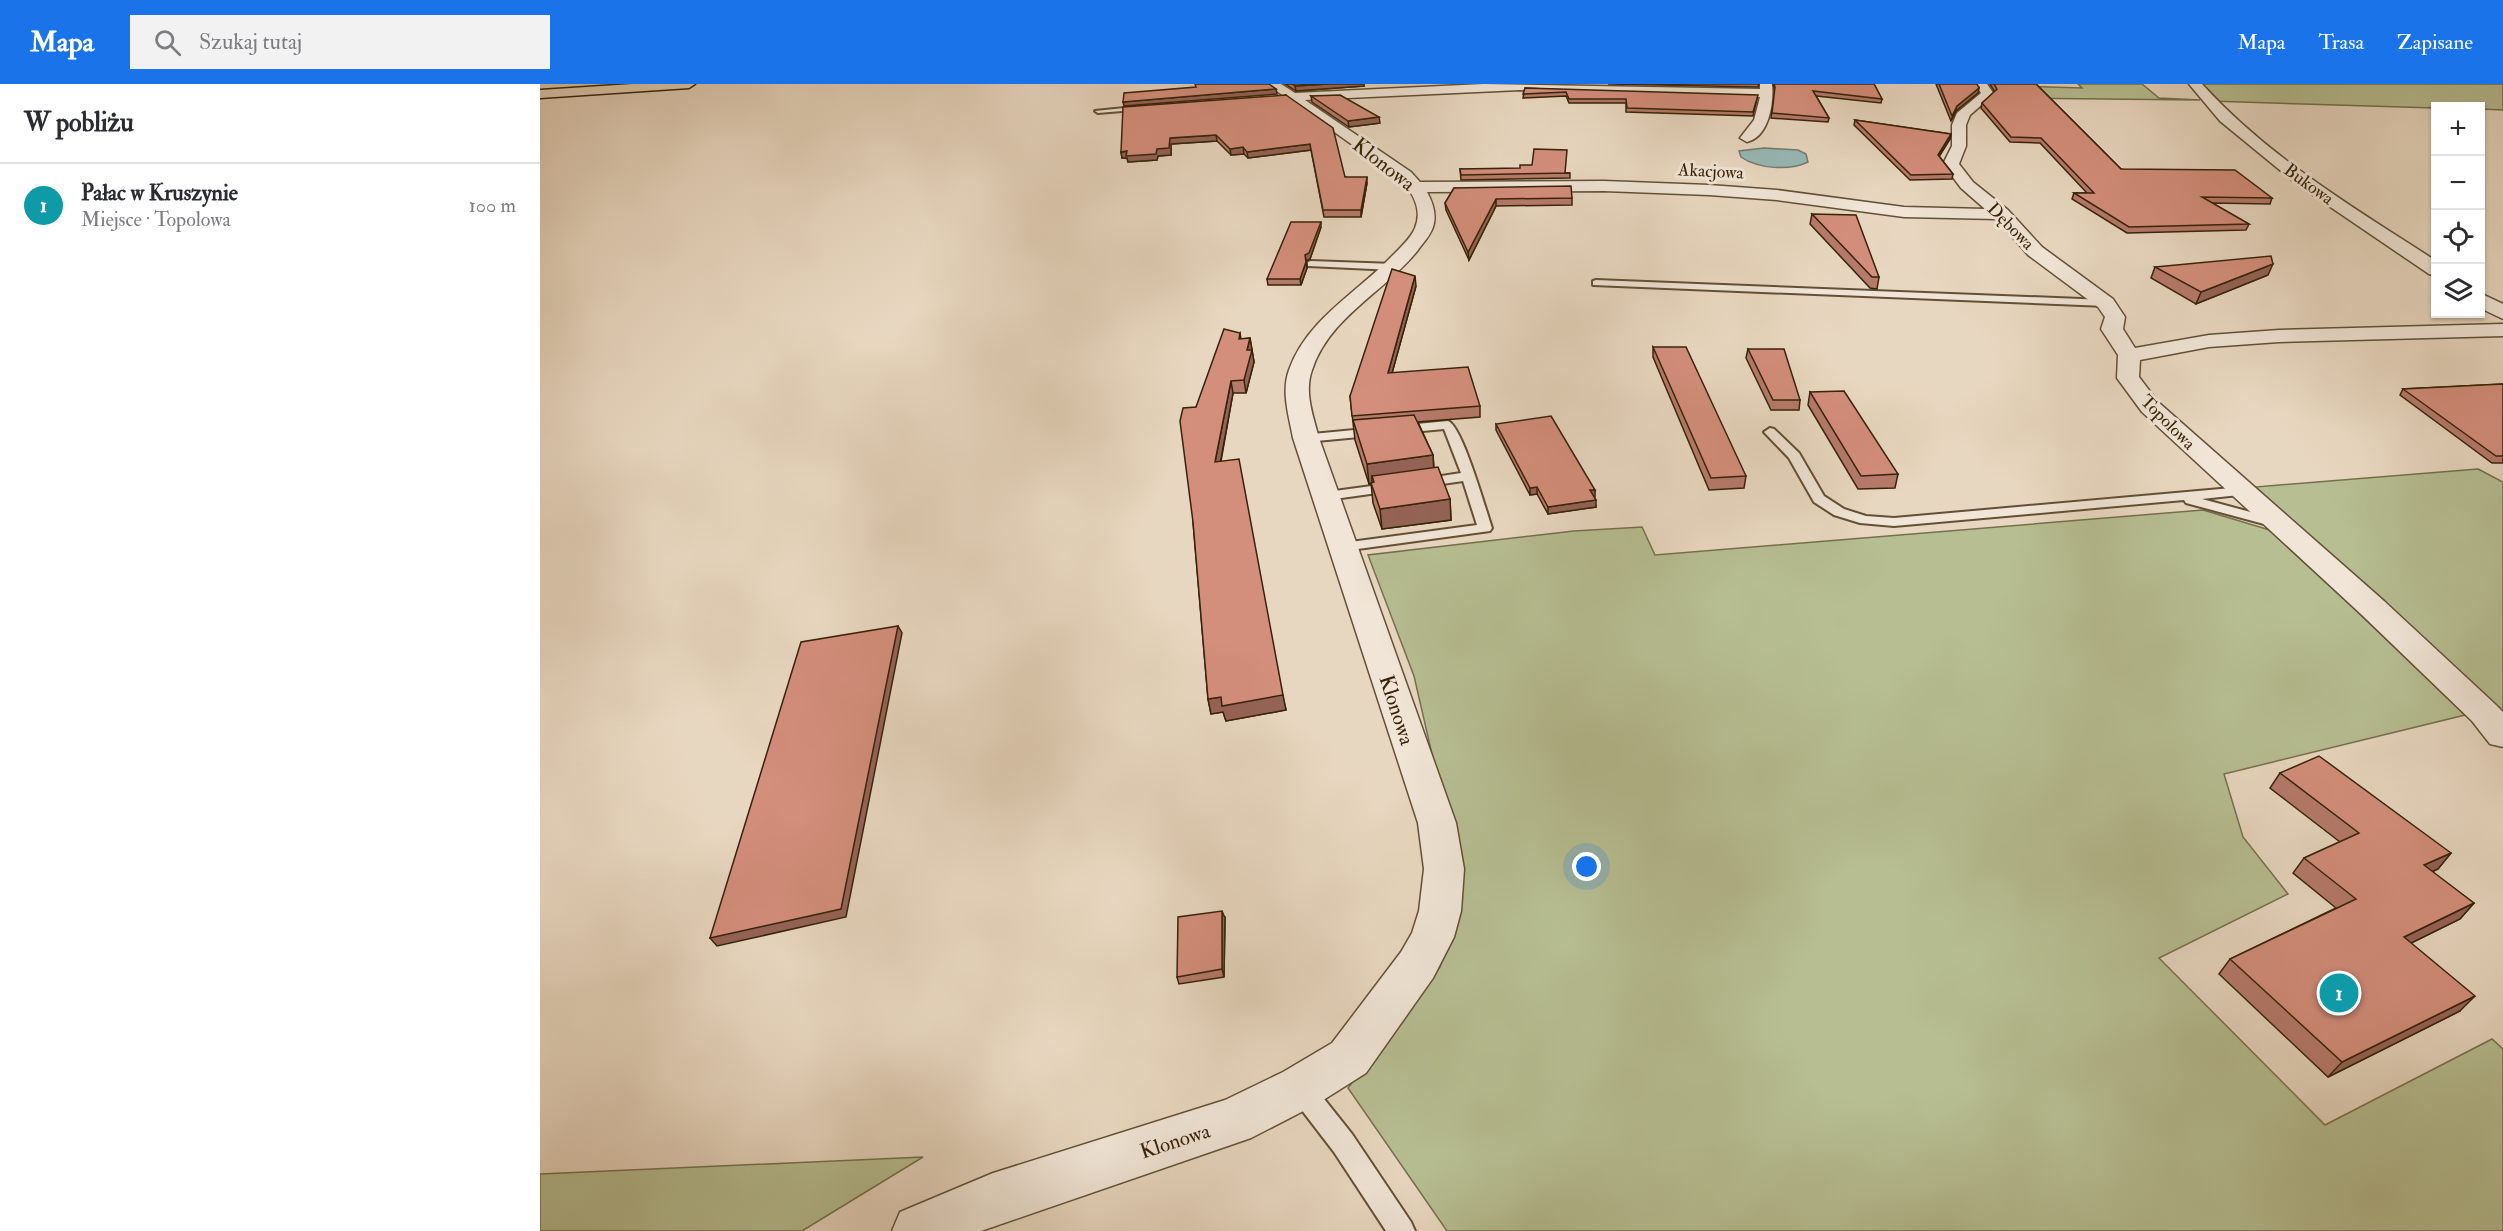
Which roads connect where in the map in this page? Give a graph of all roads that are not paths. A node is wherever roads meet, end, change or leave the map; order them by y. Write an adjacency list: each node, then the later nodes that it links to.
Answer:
1 (689, 84): 7 (main road)
2 (1981, 84): 12 (street, Dębowa)
3 (2195, 84): 15 (street, Bukowa)
4 (1520, 85): 5 (street); 6 (street)
5 (1766, 88): 10 (street)
6 (1280, 93): 11 (street, Klonowa)
7 (540, 94)
8 (1155, 107): 9 (lane)
9 (1098, 111)
10 (1747, 138)
11 (1417, 186): 12 (street, Akacjowa); 14 (street, Klonowa)
12 (2002, 214): 18 (street, Dębowa)
13 (1311, 264): 14 (lane)
14 (1394, 267): 25 (street, Klonowa)
15 (2431, 267)
16 (1596, 283): 18 (lane)
17 (2485, 302): 19 (street)
18 (2106, 303): 23 (street)
19 (2503, 313)
20 (2503, 321): 21 (street)
21 (2461, 330): 22 (street); 23 (street)
22 (2503, 330)
23 (2129, 354): 27 (street, Topolowa)
24 (1770, 432): 29 (lane)
25 (1306, 438): 26 (lane); 28 (street, Klonowa)
26 (1469, 476): 28 (lane); 31 (lane)
27 (2243, 491): 29 (lane); 30 (street, Topolowa)
28 (1327, 496): 31 (street, Klonowa)
29 (2181, 497): 30 (lane)
30 (2284, 526): 32 (street, Topolowa)
31 (1343, 547): 33 (street, Klonowa)
32 (2503, 735)
33 (1300, 1088): 34 (street, Klonowa); 35 (lane)
34 (919, 1231)
35 (1401, 1231)

